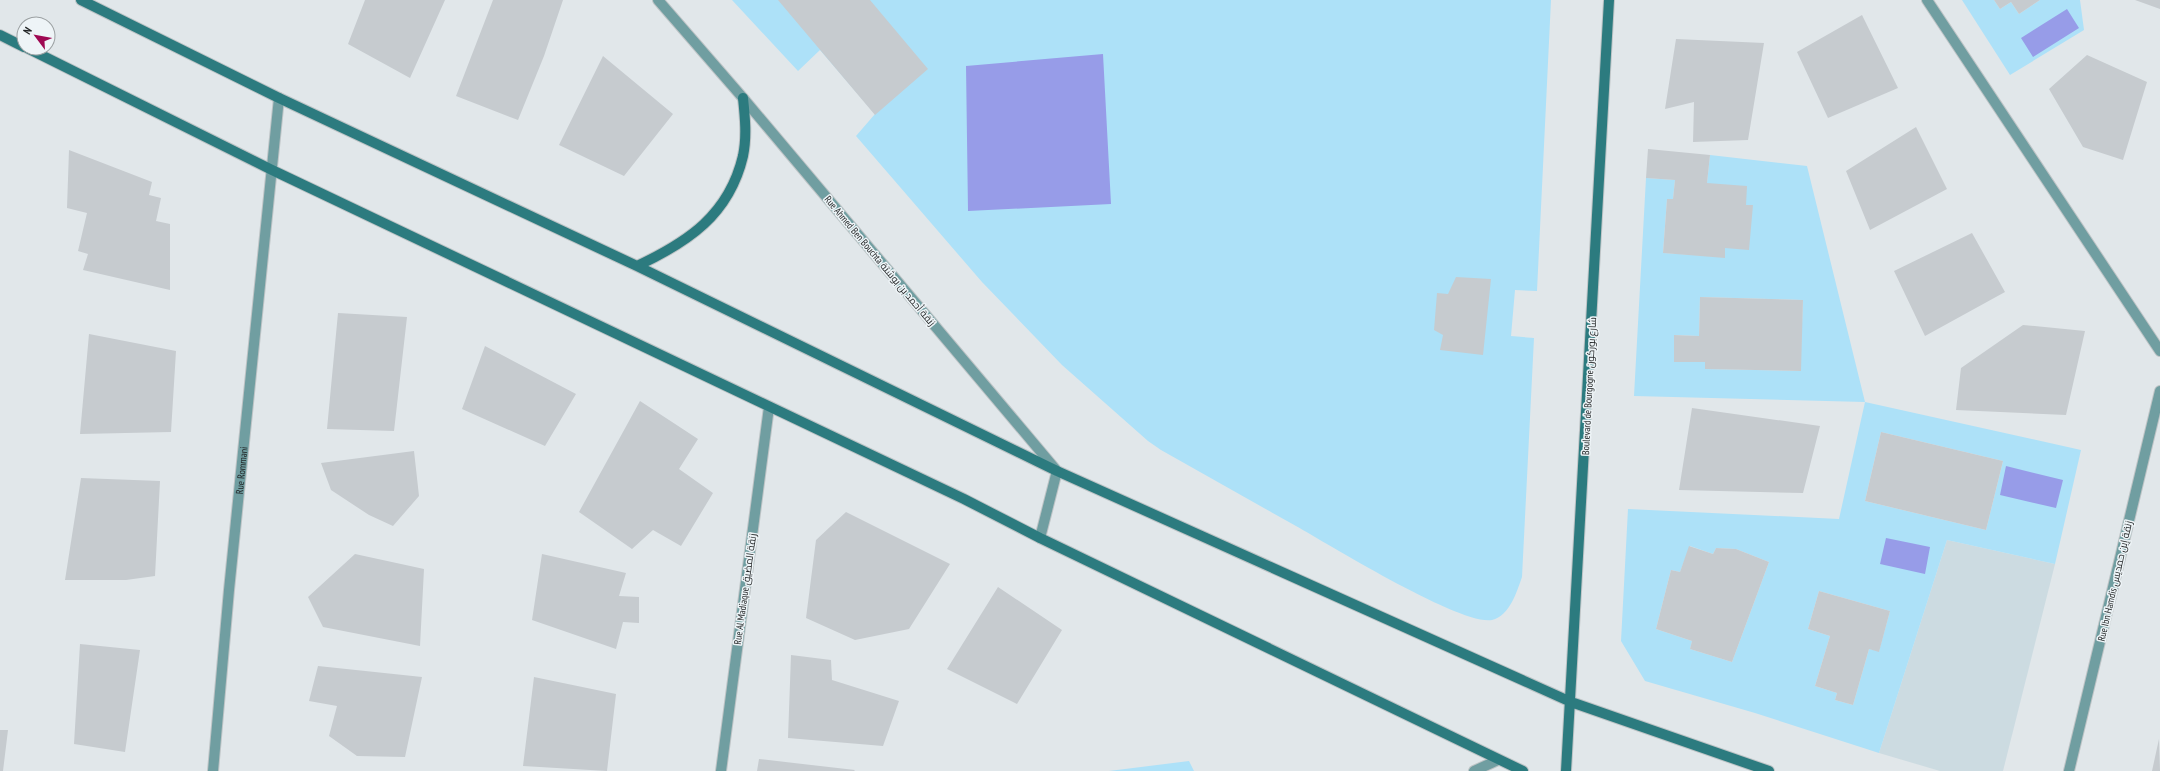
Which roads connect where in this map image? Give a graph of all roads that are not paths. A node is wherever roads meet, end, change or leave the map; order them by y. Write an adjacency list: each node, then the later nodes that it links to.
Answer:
1 (81, 0): 8 (main road)
2 (658, 0): 9 (street, Rue Ahmed Ben Bouchta زنقة أحمد بن بوشتة)
3 (1609, 0): 17 (main road, Boulevard de Bourgogne شارع بوركون)
4 (1927, 0): 12 (street)
5 (0, 35): 6 (main road)
6 (16, 42)
7 (43, 56): 10 (main road)
8 (279, 98): 10 (street, Rue Rommani); 11 (main road)
9 (743, 98): 11 (main road); 15 (street, Rue Ahmed Ben Bouchta زنقة أحمد بن بوشتة)
10 (272, 170): 14 (main road); 19 (street, Rue Rommani)
11 (637, 266): 15 (main road)
12 (2160, 351)
13 (2160, 391): 25 (street, Rue Ibn Hamdis زنقة إبن حمديس)
14 (769, 407): 16 (main road); 20 (street, Rue Al Madiaque زنقة المضيق)
15 (1057, 471): 16 (street); 17 (main road)
16 (1040, 538): 18 (main road)
17 (1571, 702): 23 (main road, Boulevard de Bourgogne شارع بوركون); 24 (main road)
18 (1498, 760): 21 (street); 22 (main road)
19 (213, 771)
20 (721, 771)
21 (1474, 771)
22 (1523, 771)
23 (1566, 771)
24 (1769, 771)
25 (2069, 771)

